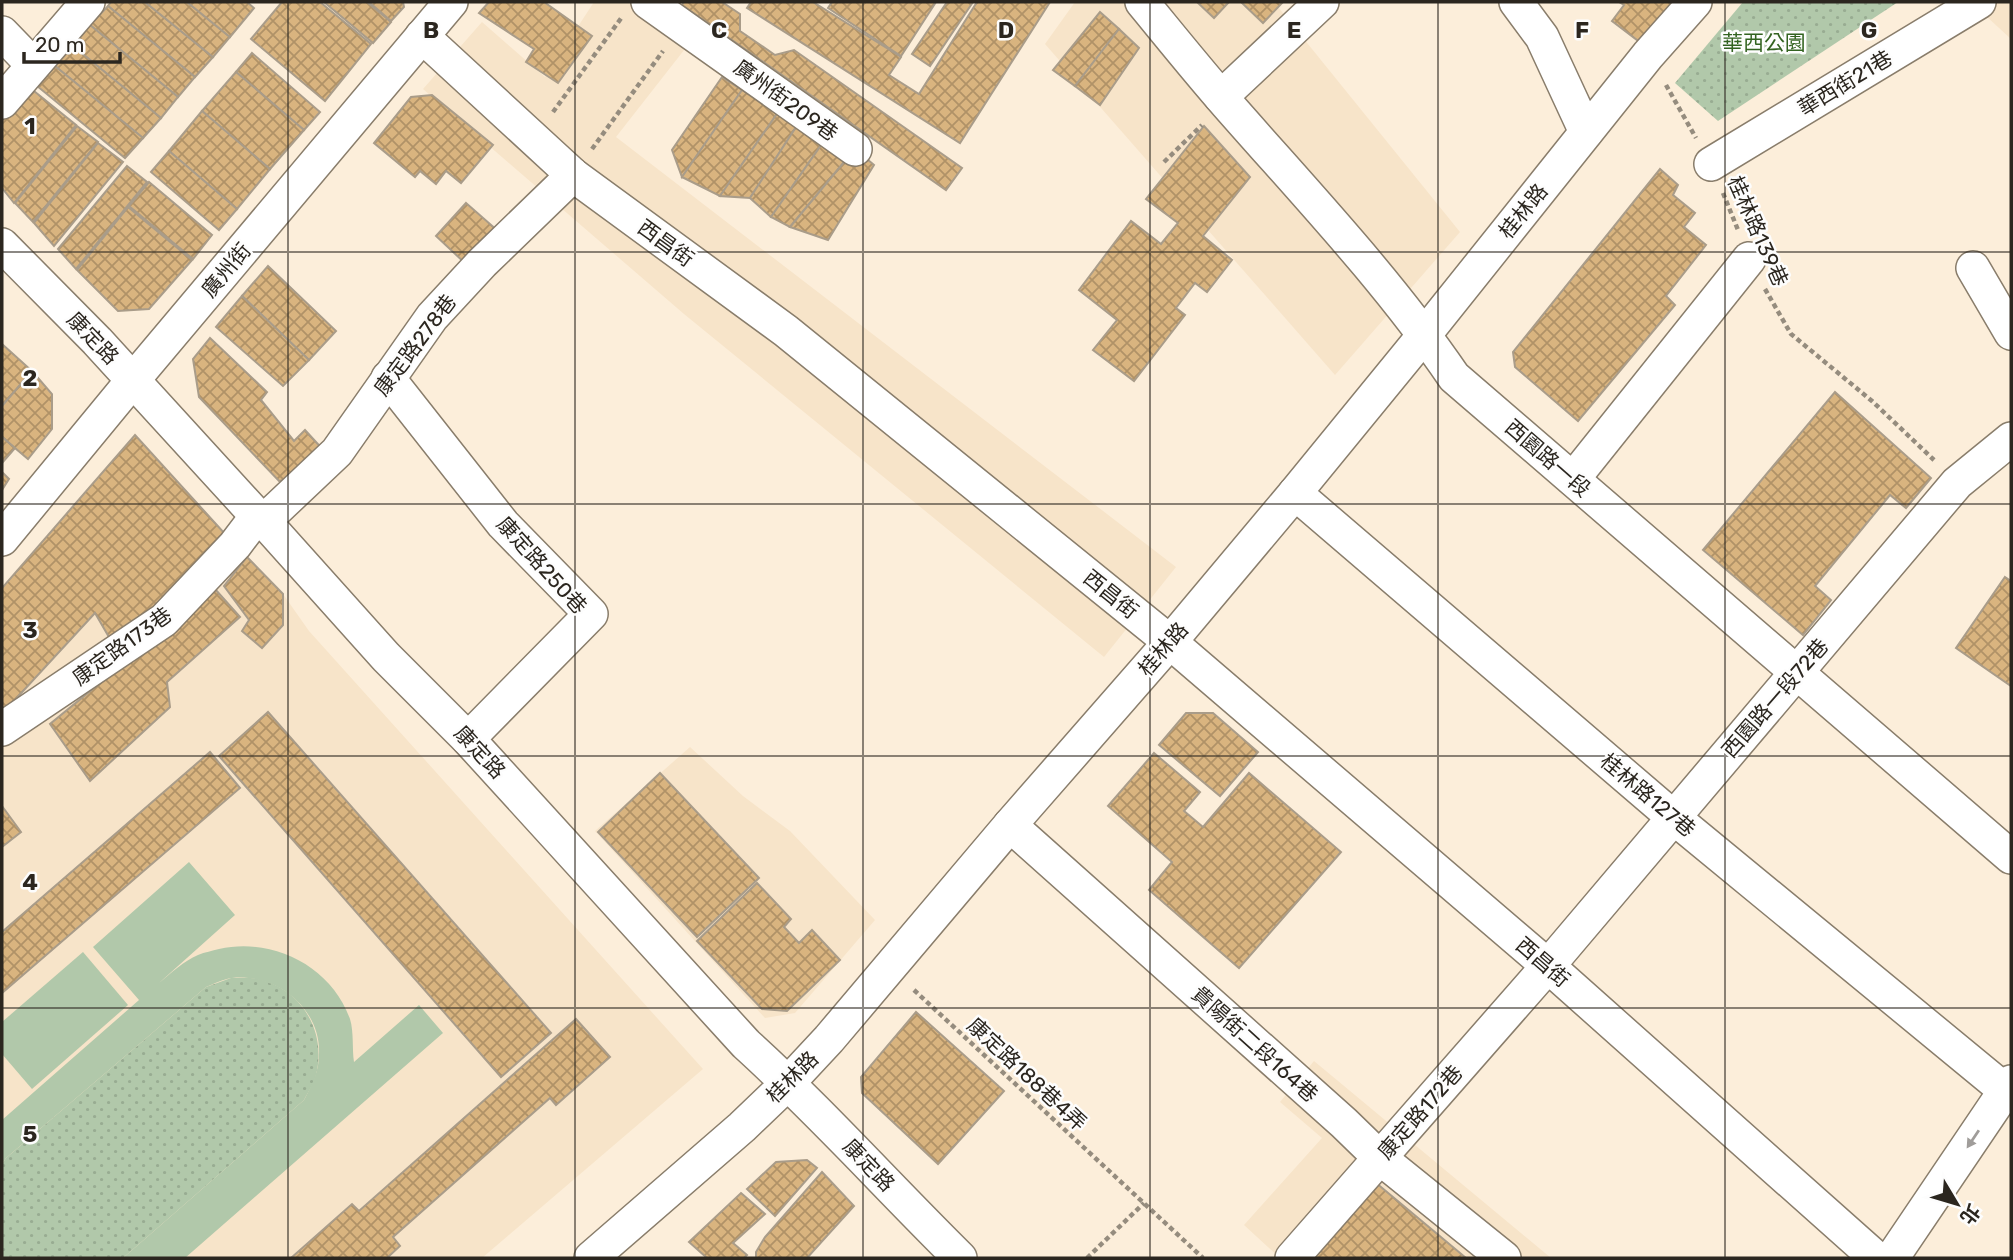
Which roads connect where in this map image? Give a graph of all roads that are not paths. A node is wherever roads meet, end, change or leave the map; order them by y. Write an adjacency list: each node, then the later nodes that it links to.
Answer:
1 (88, 2): 10 (street)
2 (1142, 2): 11 (street, 西園路一段)
3 (1322, 2): 11 (street)
4 (1516, 2): 13 (street)
5 (1695, 2): 13 (street, 桂林路)
6 (1979, 2): 15 (street, 華西街21巷)
7 (637, 7): 14 (street, 廣州街209巷)
8 (436, 13): 16 (street, 西昌街); 23 (street, 廣州街)
9 (2, 33): 10 (street)
10 (33, 65): 12 (street)
11 (1223, 100): 21 (street, 西園路一段)
12 (2, 102)
13 (1586, 132): 21 (street, 桂林路)
14 (855, 149)
15 (1712, 164)
16 (573, 175): 22 (street, 康定路278巷); 29 (street, 西昌街)
17 (2, 245): 23 (street, 康定路)
18 (1749, 259): 25 (street)
19 (1973, 268): 20 (street)
20 (2011, 332)
21 (1425, 334): 25 (street, 西園路一段); 26 (street, 桂林路)
22 (388, 378): 27 (street, 康定路278巷); 32 (street, 康定路250巷)
23 (133, 380): 27 (street, 康定路); 28 (street, 廣州街)
24 (2011, 439): 30 (street, 西園路一段72巷)
25 (1573, 479): 30 (street, 西園路一段)
26 (1295, 493): 29 (street, 桂林路); 33 (street, 桂林路127巷)
27 (260, 519): 31 (street, 康定路173巷); 32 (street, 康定路)
28 (2, 540)
29 (1170, 642): 34 (street, 桂林路); 36 (street, 西昌街)
30 (1797, 673): 33 (street, 西園路一段72巷); 35 (street, 西園路一段)
31 (2, 729)
32 (468, 739): 37 (street, 康定路)
33 (1673, 817): 36 (street, 西園路一段72巷); 38 (street, 桂林路127巷)
34 (1010, 825): 37 (street, 桂林路); 39 (street, 貴陽街二段164巷)
35 (2011, 857)
36 (1548, 966): 39 (street, 康定路172巷); 44 (street, 西昌街)
37 (788, 1083): 40 (street, 桂林路); 41 (street, 康定路)
38 (2008, 1086): 45 (street, one-way to 45)
39 (1380, 1158): 42 (street, 康定路172巷); 43 (street, 貴陽街二段164巷)
40 (591, 1258)
41 (960, 1258)
42 (1292, 1258)
43 (1504, 1258)
44 (1876, 1258)
45 (1892, 1258)

